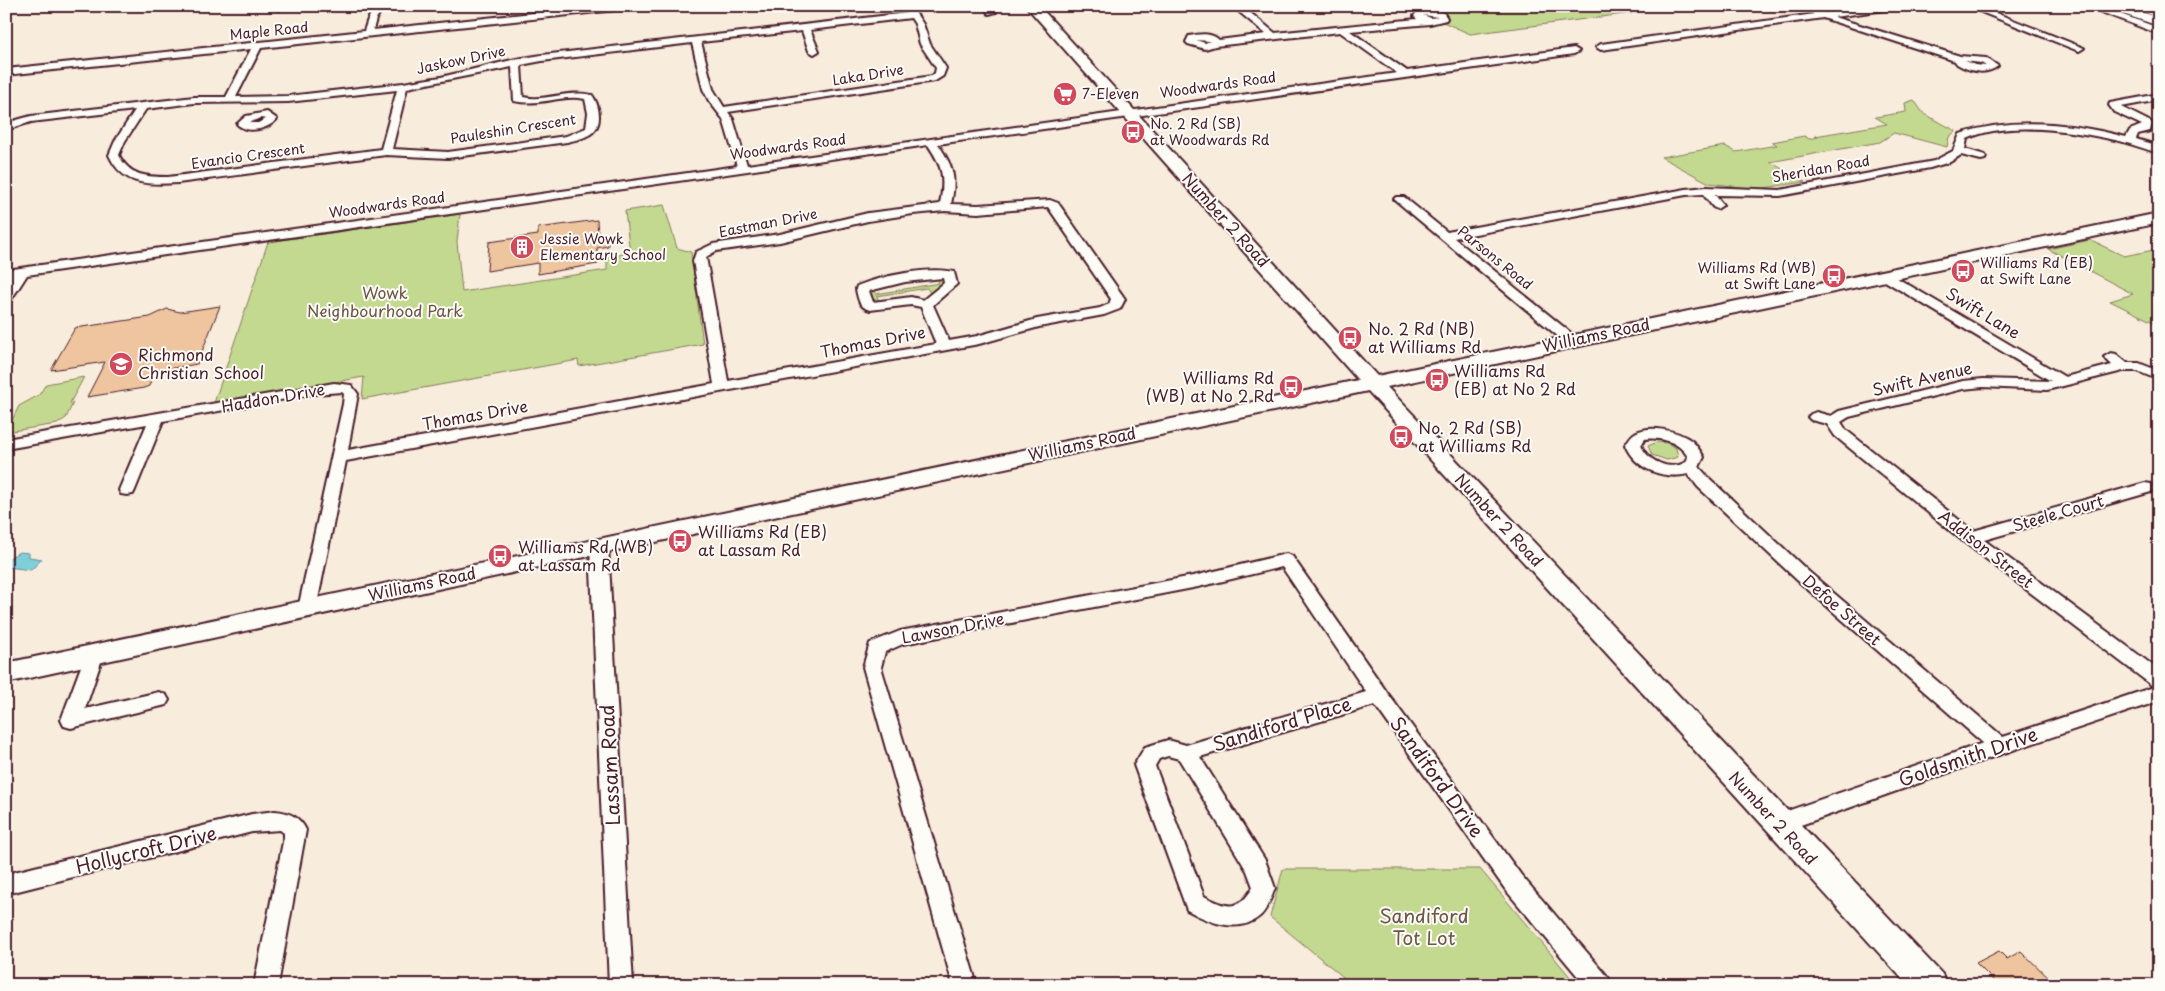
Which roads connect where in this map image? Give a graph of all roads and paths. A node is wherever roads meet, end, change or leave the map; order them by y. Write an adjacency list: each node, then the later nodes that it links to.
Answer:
1 (285, 6): 13 (street)
2 (380, 6): 22 (street)
3 (625, 6): 22 (street, Maple Road)
4 (907, 6): 14 (street, Laka Drive)
5 (1032, 6): 45 (street, Number 2 Road)
6 (1236, 6): 23 (street)
7 (1803, 6): 16 (street)
8 (1892, 6): 16 (street)
9 (1970, 6): 28 (street)
10 (2089, 6): 21 (street)
11 (2112, 6): 18 (street)
12 (2133, 6): 15 (street)
13 (278, 7)
14 (913, 15): 19 (street, Jaskow Drive); 44 (street, Laka Drive)
15 (2159, 15)
16 (1825, 16): 27 (street); 31 (street)
17 (1426, 20): 20 (street)
18 (2159, 22)
19 (805, 28): 24 (street, Jaskow Drive); 29 (street)
20 (1344, 31): 23 (street); 37 (street)
21 (2159, 31)
22 (368, 34): 26 (street, Maple Road)
23 (1273, 36): 25 (street)
24 (696, 41): 32 (street, Jaskow Drive); 44 (street)
25 (1215, 43)
26 (257, 46): 36 (street, Maple Road); 41 (street)
27 (1601, 47)
28 (2079, 48)
29 (814, 51)
30 (1574, 51): 37 (street, Woodwards Road)
31 (1960, 59)
32 (516, 62): 35 (street, Jaskow Drive); 52 (street, Pauleshin Crescent)
33 (467, 64): 35 (street)
34 (455, 66): 38 (street)
35 (484, 69): 38 (street, Jaskow Drive)
36 (6, 72)
37 (1405, 74): 45 (street, Woodwards Road)
38 (458, 77): 39 (street, Jaskow Drive)
39 (403, 86): 42 (street, Jaskow Drive); 52 (street)
40 (2159, 97): 48 (street)
41 (230, 99): 42 (street); 43 (street)
42 (278, 99): 46 (street)
43 (143, 106): 47 (street); 52 (street, Evancio Crescent)
44 (721, 110): 54 (street)
45 (1129, 113): 49 (street, Woodwards Road); 72 (street, Number 2 Road)
46 (263, 115)
47 (13, 123)
48 (2130, 140): 50 (street, Sheridan Road); 51 (street, Sheridan Road)
49 (932, 143): 54 (street, Woodwards Road); 58 (street)
50 (1959, 150): 53 (street); 55 (street, Sheridan Road)
51 (2159, 150)
52 (386, 152)
53 (1981, 157)
54 (743, 168): 61 (street, Woodwards Road)
55 (1706, 190): 57 (street); 60 (street, Sheridan Road)
56 (1400, 199): 60 (street, Parsons Road)
57 (1717, 205)
58 (945, 207): 67 (street, Thomas Drive); 73 (street, Eastman Drive)
59 (2159, 218): 63 (street, Williams Road)
60 (1444, 236): 66 (street, Parsons Road)
61 (22, 272): 62 (street, Woodwards Road); 64 (street)
62 (6, 274)
63 (1885, 275): 66 (street, Williams Road); 71 (street, Swift Lane)
64 (6, 297)
65 (926, 304): 65 (street); 67 (street)
66 (1571, 340): 72 (street, Williams Road)
67 (944, 346): 73 (street, Thomas Drive)
68 (2111, 357): 69 (street)
69 (2123, 367): 70 (street); 71 (street, Swift Avenue)
70 (2159, 376)
71 (2063, 382): 75 (street, Swift Avenue)
72 (1372, 383): 82 (street, Williams Road); 93 (street, Number 2 Road)
73 (722, 388): 77 (street, Thomas Drive)
74 (157, 418): 76 (street, Haddon Drive); 77 (street, Haddon Drive); 80 (street)
75 (1825, 419): 81 (street, Addison Street)
76 (6, 444)
77 (339, 457): 84 (street, Haddon Drive)
78 (1691, 468): 91 (street, Defoe Street)
79 (2145, 488): 81 (street, Steele Court)
80 (127, 490)
81 (1970, 538): 87 (street, Addison Street)
82 (599, 546): 84 (street, Williams Road); 96 (street, Lassam Road)
83 (1286, 560): 89 (street, Sandiford Drive); 97 (street, Lawson Drive)
84 (307, 609): 85 (street, Williams Road)
85 (95, 653): 86 (street, Williams Road); 90 (street)
86 (6, 673)
87 (2159, 681)
88 (2159, 693): 91 (street, Goldsmith Drive)
89 (1379, 696): 92 (street, Sandiford Place); 98 (street, Sandiford Drive)
90 (159, 700)
91 (2000, 746): 93 (street, Goldsmith Drive)
92 (1186, 753): 92 (street, Sandiford Place)
93 (1778, 824): 99 (street, Number 2 Road)
94 (6, 884): 95 (street, Hollycroft Drive)
95 (266, 985)
96 (621, 985)
97 (965, 985)
98 (1600, 985)
99 (1930, 985)

